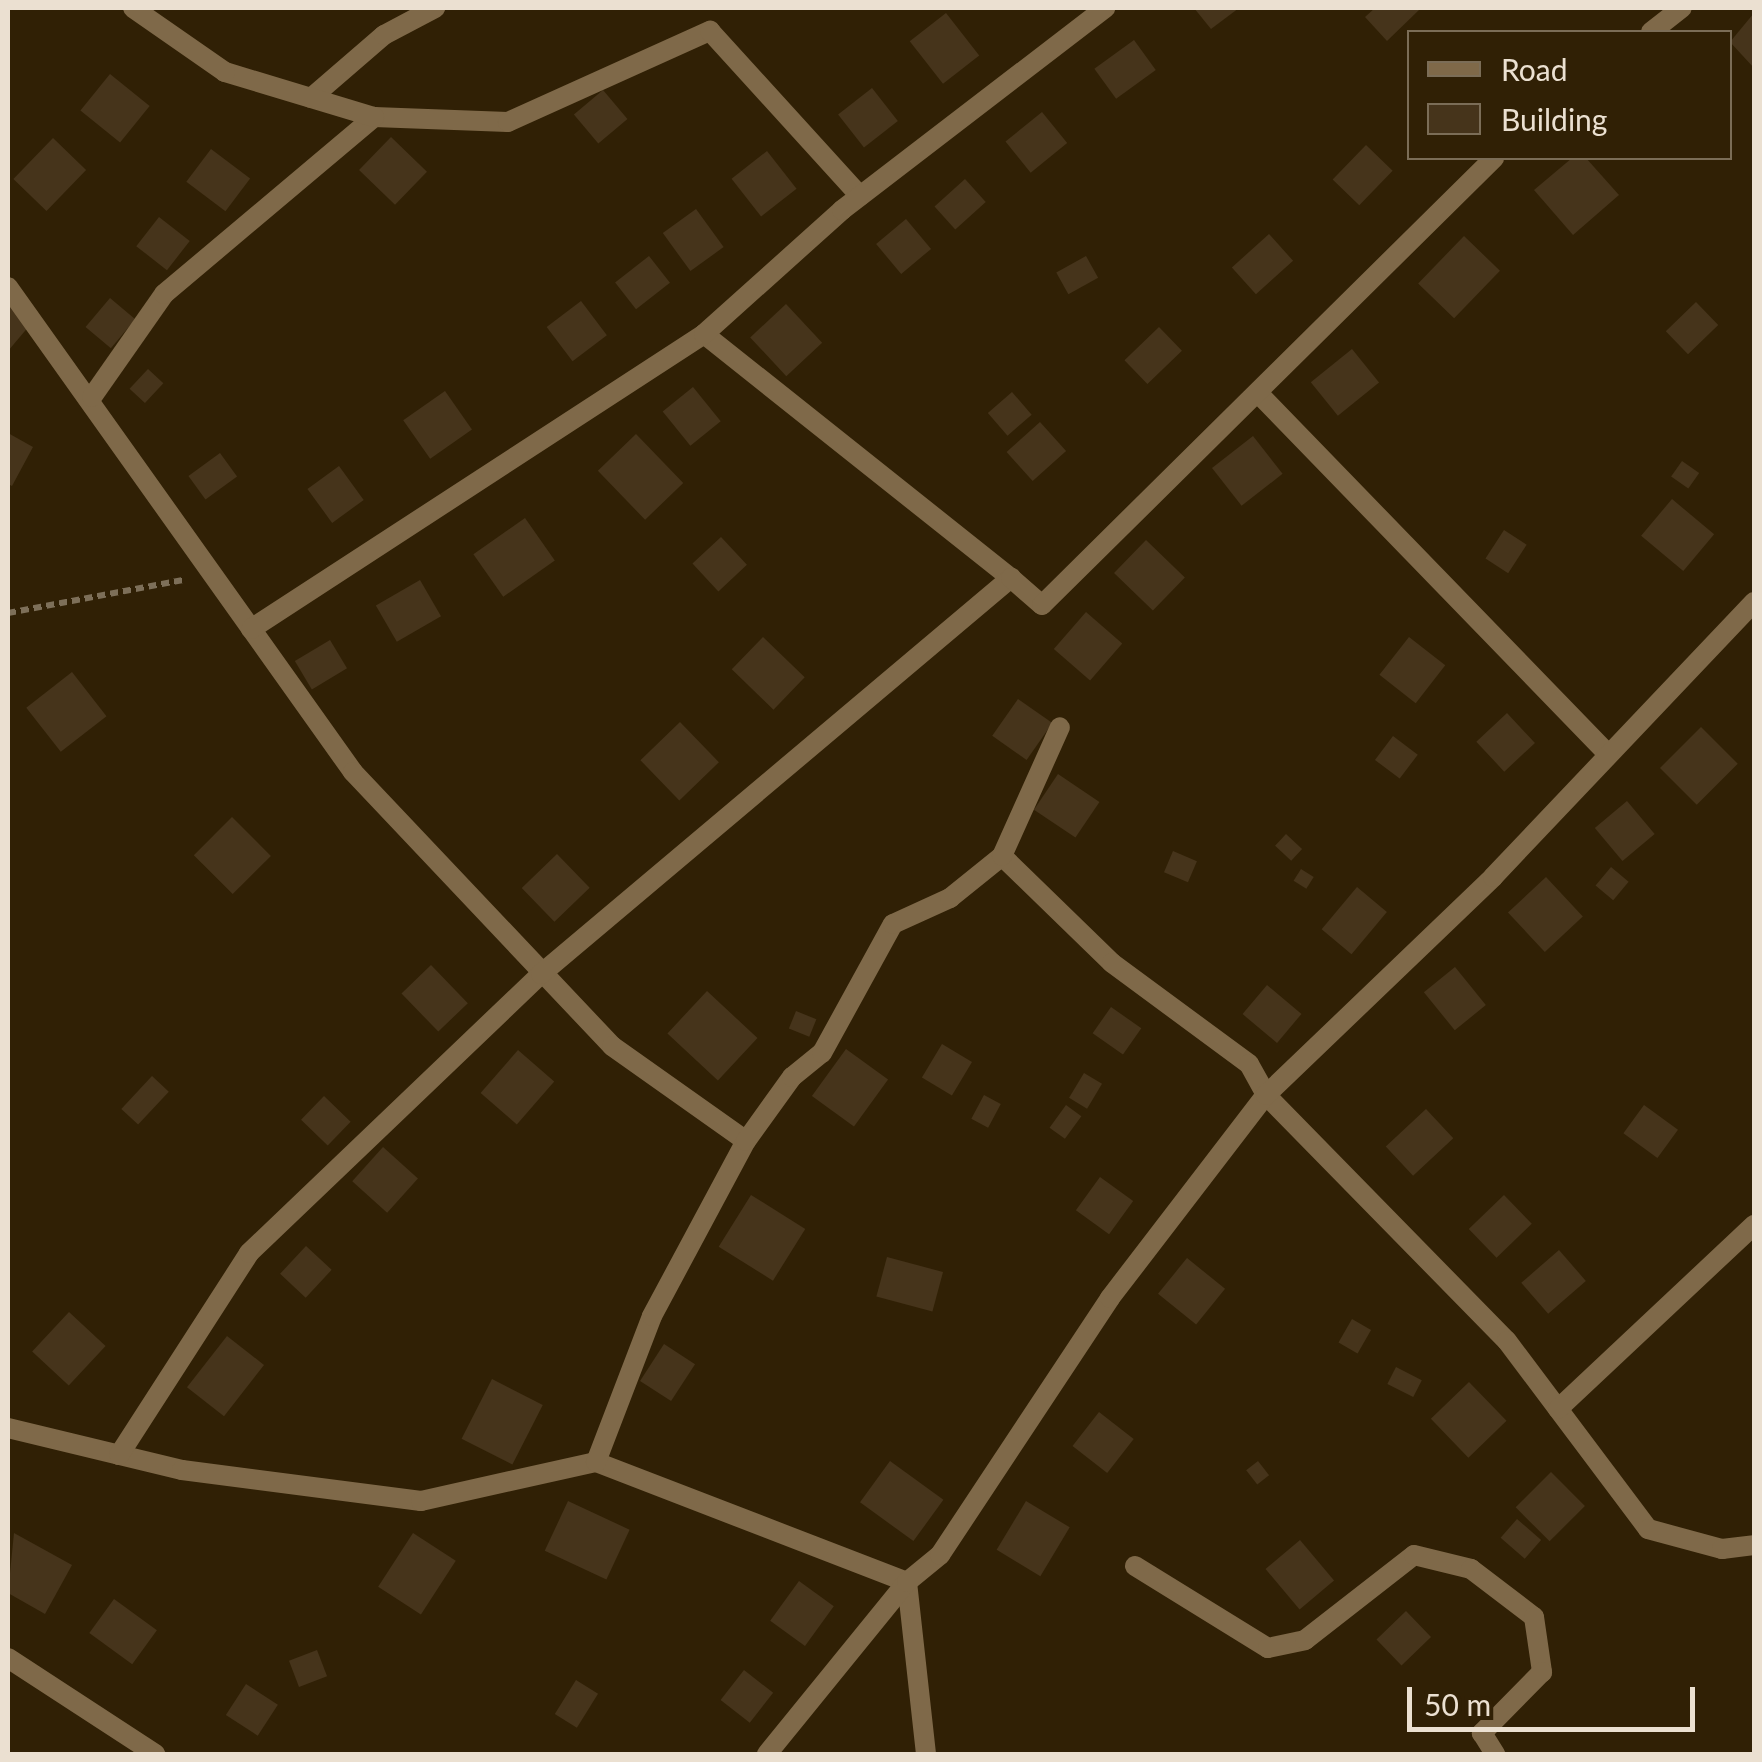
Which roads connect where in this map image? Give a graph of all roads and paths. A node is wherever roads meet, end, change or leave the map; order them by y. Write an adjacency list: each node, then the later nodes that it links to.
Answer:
1 (133, 8): 6 (street)
2 (436, 8): 6 (street)
3 (1106, 8): 9 (street)
4 (1682, 8): 5 (street)
5 (1653, 30)
6 (311, 98): 7 (street)
7 (374, 116): 9 (street); 13 (street)
8 (1492, 160): 12 (street)
9 (860, 196): 11 (street)
10 (8, 288): 13 (street)
11 (704, 334): 15 (street); 18 (street)
12 (1258, 394): 15 (street); 20 (street)
13 (92, 397): 14 (street)
14 (214, 574): 17 (path); 18 (street)
15 (1011, 578): 22 (street)
16 (1754, 602): 20 (street)
17 (8, 613)
18 (252, 629): 22 (street)
19 (1060, 727): 21 (street)
20 (1608, 754): 23 (street)
21 (1002, 856): 23 (street); 24 (street)
22 (541, 974): 24 (street); 28 (street)
23 (1266, 1096): 26 (street); 32 (street)
24 (746, 1141): 29 (street)
25 (1754, 1226): 26 (street)
26 (1558, 1410): 30 (street)
27 (8, 1428): 28 (street)
28 (119, 1456): 29 (street)
29 (596, 1462): 32 (street)
30 (1754, 1545)
31 (1135, 1566): 37 (street)
32 (907, 1582): 35 (street); 36 (street)
33 (8, 1658): 34 (street)
34 (155, 1754)
35 (767, 1754)
36 (926, 1754)
37 (1495, 1754)

